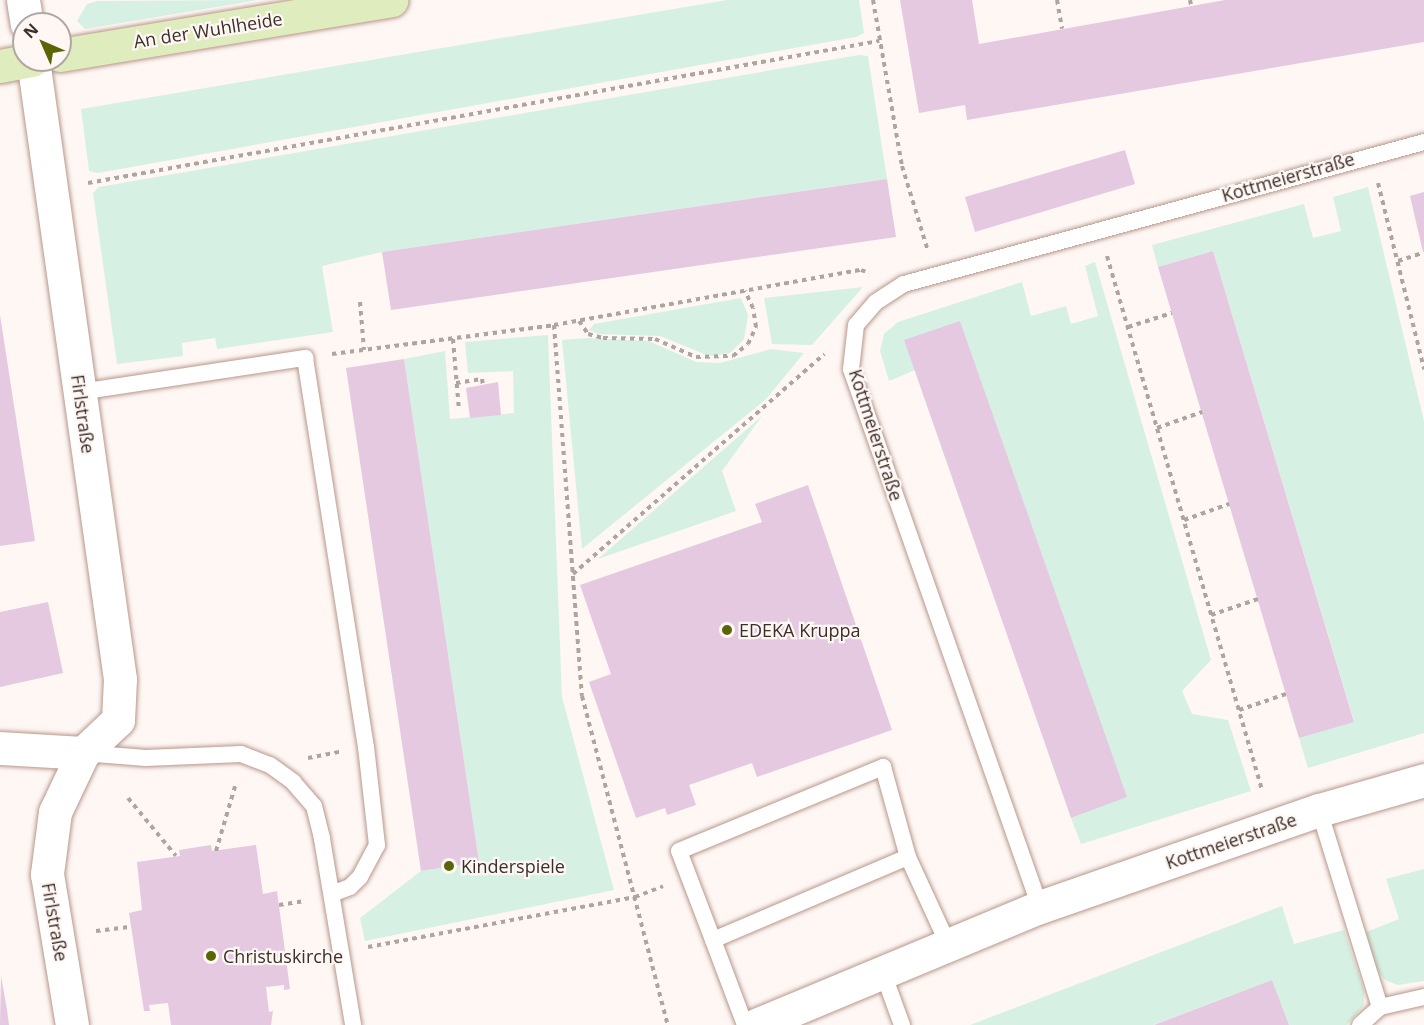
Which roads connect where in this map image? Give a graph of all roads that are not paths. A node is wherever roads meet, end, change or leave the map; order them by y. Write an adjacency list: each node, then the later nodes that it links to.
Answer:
1 (391, 0): 2 (main road, An der Wuhlheide)
2 (72, 53)
3 (34, 72): 5 (street, Firlstraße)
4 (1424, 142): 12 (lane, Kottmeierstraße)
5 (80, 392): 7 (street, Firlstraße); 11 (lane)
6 (0, 748): 7 (street)
7 (83, 753): 11 (lane); 18 (street, Firlstraße)
8 (1424, 780): 9 (street, Kottmeierstraße)
9 (1319, 810): 12 (street, Kottmeierstraße); 17 (lane)
10 (909, 857): 13 (lane); 13 (lane); 14 (lane)
11 (332, 894): 19 (lane)
12 (1040, 908): 14 (street, Kottmeierstraße)
13 (713, 940): 20 (lane)
14 (949, 946): 15 (street, Kottmeierstraße)
15 (882, 970): 21 (street, Kottmeierstraße); 22 (lane)
16 (1424, 997): 17 (lane)
17 (1380, 1007): 23 (lane)
18 (72, 1025)
19 (353, 1025)
20 (745, 1025)
21 (756, 1025)
22 (902, 1025)
23 (1360, 1025)

